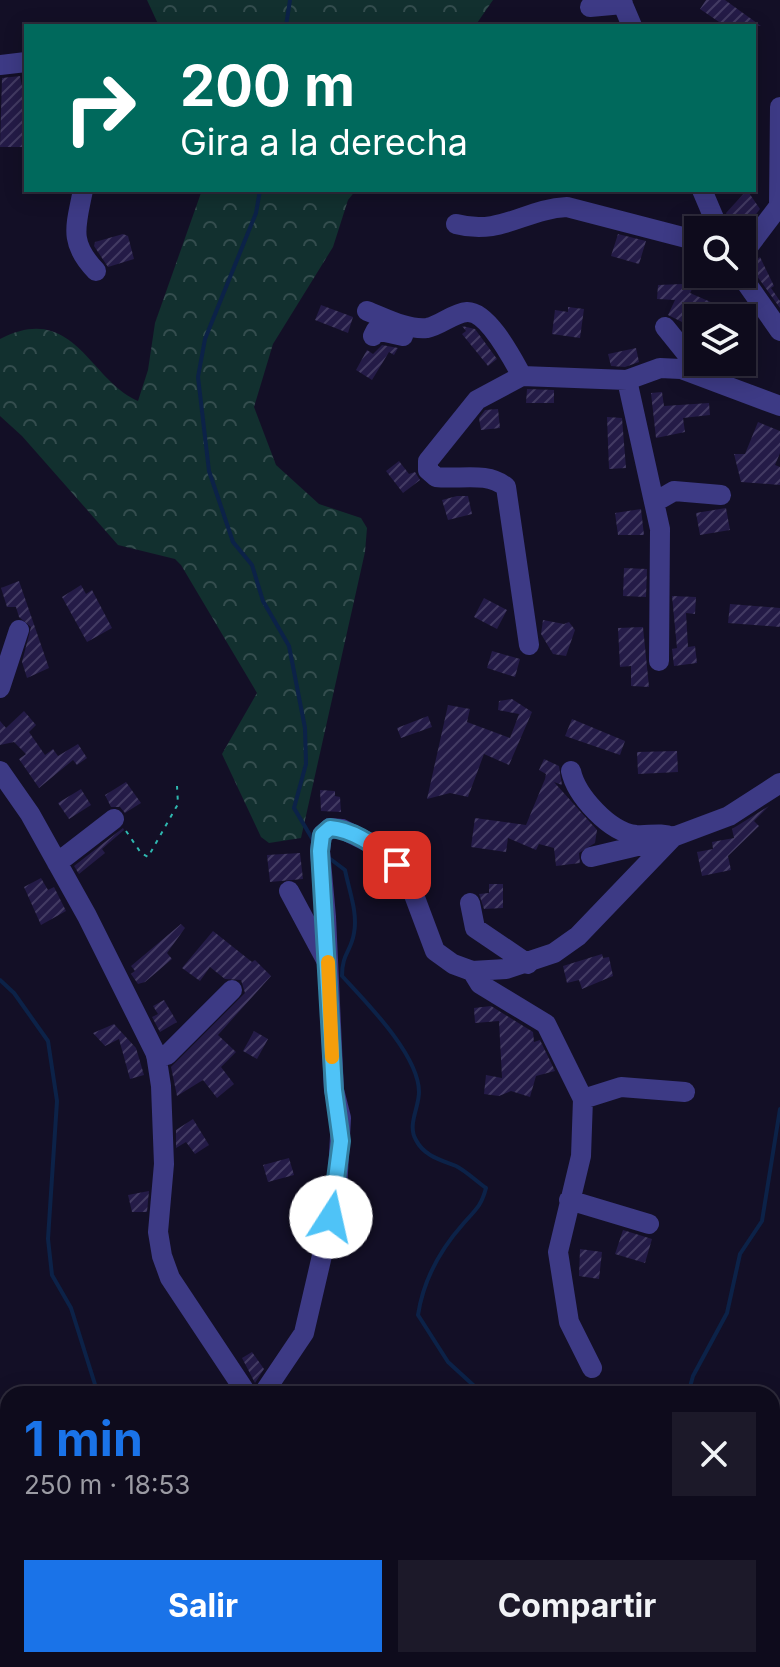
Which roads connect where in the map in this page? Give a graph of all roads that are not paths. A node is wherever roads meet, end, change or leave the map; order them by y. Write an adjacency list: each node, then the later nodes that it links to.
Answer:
1 (622, 2): 2 (street); 3 (street)
2 (590, 7)
3 (631, 24)
4 (24, 62): 5 (street)
5 (0, 65)
6 (779, 111): 11 (street)
7 (83, 192): 13 (street)
8 (703, 192): 9 (street)
9 (713, 216)
10 (456, 224): 12 (street)
11 (756, 236)
12 (684, 237)
13 (96, 271)
14 (750, 288): 18 (street)
15 (367, 311): 17 (street)
16 (665, 327): 20 (street)
17 (428, 328): 19 (street); 22 (street)
18 (780, 331)
19 (373, 336)
20 (684, 351)
21 (684, 372): 24 (street)
22 (522, 376): 24 (street); 29 (street)
23 (701, 376): 25 (street)
24 (627, 380): 27 (street)
25 (780, 406)
26 (721, 495): 27 (street)
27 (655, 502): 30 (street)
28 (19, 630): 31 (street)
29 (529, 645)
30 (659, 661)
31 (0, 688)
32 (0, 771): 38 (street)
33 (571, 771): 36 (street)
34 (780, 783): 36 (street)
35 (114, 819): 38 (street)
36 (673, 837): 37 (street); 42 (street)
37 (591, 857)
38 (57, 863): 45 (street)
39 (289, 891): 41 (street)
40 (470, 903): 42 (street)
41 (328, 963): 43 (street); 52 (street)
42 (528, 964): 43 (street)
43 (472, 971): 47 (street)
44 (232, 990): 45 (street)
45 (156, 1056): 51 (street)
46 (685, 1092): 47 (street)
47 (583, 1099): 48 (street)
48 (569, 1200): 49 (street); 50 (street)
49 (649, 1224)
50 (592, 1368)
51 (242, 1386)
52 (270, 1386)

